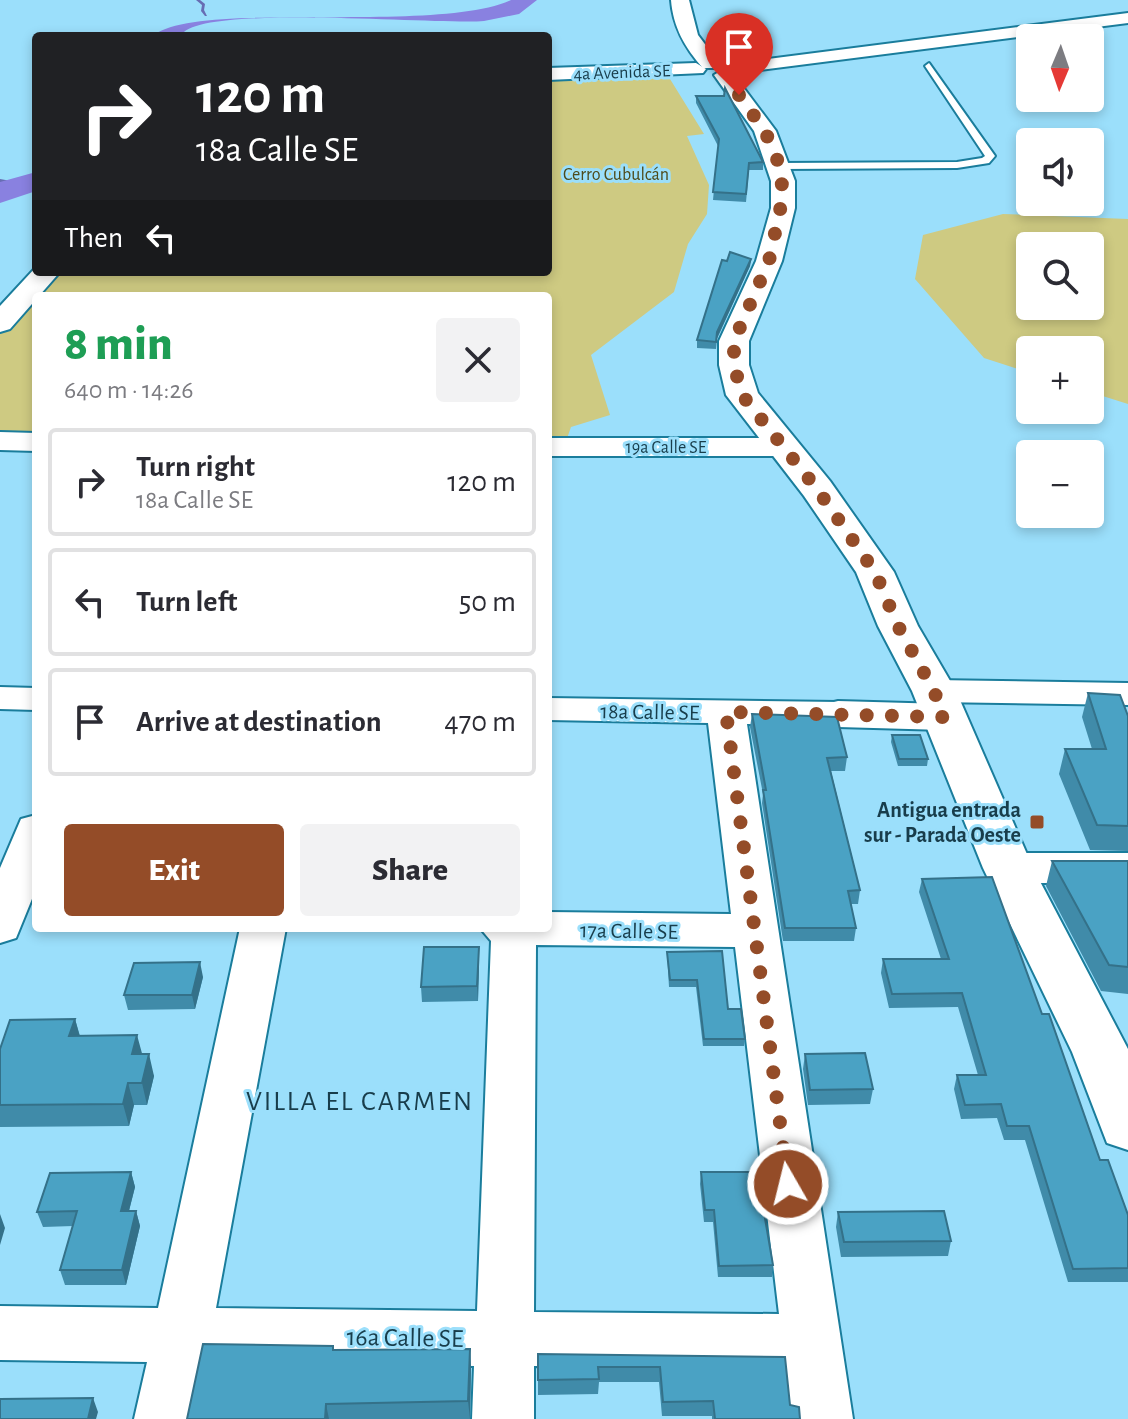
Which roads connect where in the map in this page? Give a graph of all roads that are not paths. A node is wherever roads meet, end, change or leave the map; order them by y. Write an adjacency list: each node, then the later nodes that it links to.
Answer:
1 (680, 0): 4 (main road)
2 (1128, 18): 4 (street)
3 (929, 66): 6 (lane)
4 (716, 69): 5 (main road, 4a Avenida SE); 6 (main road)
5 (552, 74)
6 (780, 166): 12 (main road)
7 (42, 276): 8 (main road)
8 (0, 323)
9 (0, 441): 10 (street)
10 (32, 442)
11 (552, 447): 12 (street, 19a Calle SE)
12 (784, 447): 16 (main road)
13 (1128, 694): 16 (street)
14 (0, 698): 15 (street)
15 (32, 699)
16 (939, 704): 19 (main road, 18a Calle SE); 21 (main road)
17 (552, 709): 18 (street, 18a Calle SE)
18 (726, 712): 19 (street, 18a Calle SE); 25 (street)
19 (838, 714)
20 (32, 843): 23 (street)
21 (1008, 868): 22 (street); 28 (main road)
22 (1128, 868)
23 (10, 923)
24 (552, 928): 25 (street, 17a Calle SE)
25 (754, 931): 33 (street)
26 (262, 932): 31 (street)
27 (514, 932): 32 (street)
28 (1115, 1053): 29 (main road)
29 (1128, 1126)
30 (0, 1333): 31 (street, 16a Calle SE)
31 (182, 1335): 32 (street, 16a Calle SE); 34 (street)
32 (505, 1338): 33 (street, 16a Calle SE); 35 (street)
33 (809, 1342): 36 (street)
34 (165, 1419)
35 (503, 1419)
36 (822, 1419)

